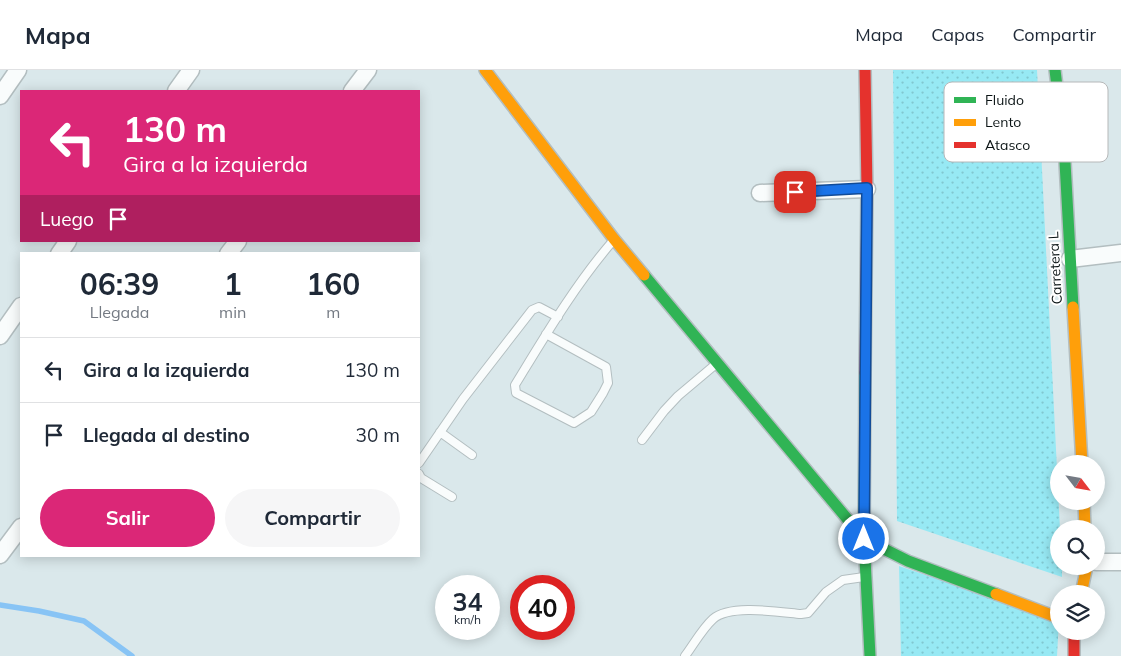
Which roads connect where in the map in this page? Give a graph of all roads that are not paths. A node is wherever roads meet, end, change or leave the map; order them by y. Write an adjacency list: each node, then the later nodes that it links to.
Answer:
1 (18, 70): 8 (street)
2 (192, 70): 6 (street)
3 (368, 70): 7 (street)
4 (486, 70): 12 (street)
5 (865, 70): 10 (street)
6 (177, 90)
7 (353, 90)
8 (0, 96)
9 (1065, 162): 16 (street, Carretera L)
10 (867, 188): 11 (street); 30 (street)
11 (760, 193)
12 (614, 239): 18 (lane); 21 (street)
13 (237, 242): 14 (street)
14 (230, 252)
15 (1121, 253): 16 (street)
16 (1070, 259): 25 (street, Carretera L)
17 (20, 307): 20 (street)
18 (558, 318): 19 (lane); 22 (lane)
19 (546, 334): 19 (lane)
20 (0, 336)
21 (717, 362): 23 (lane); 30 (street)
22 (440, 432): 24 (lane); 26 (lane)
23 (642, 440)
24 (472, 455)
25 (1081, 455)
26 (420, 462)
27 (420, 476): 28 (lane)
28 (452, 497)
29 (20, 528): 31 (street)
30 (864, 539): 34 (street); 35 (street)
31 (0, 555)
32 (1105, 562): 33 (street)
33 (1121, 562)
34 (866, 577): 37 (lane); 38 (street)
35 (1050, 615)
36 (1074, 640): 39 (street)
37 (685, 656)
38 (870, 656)
39 (1074, 656)

